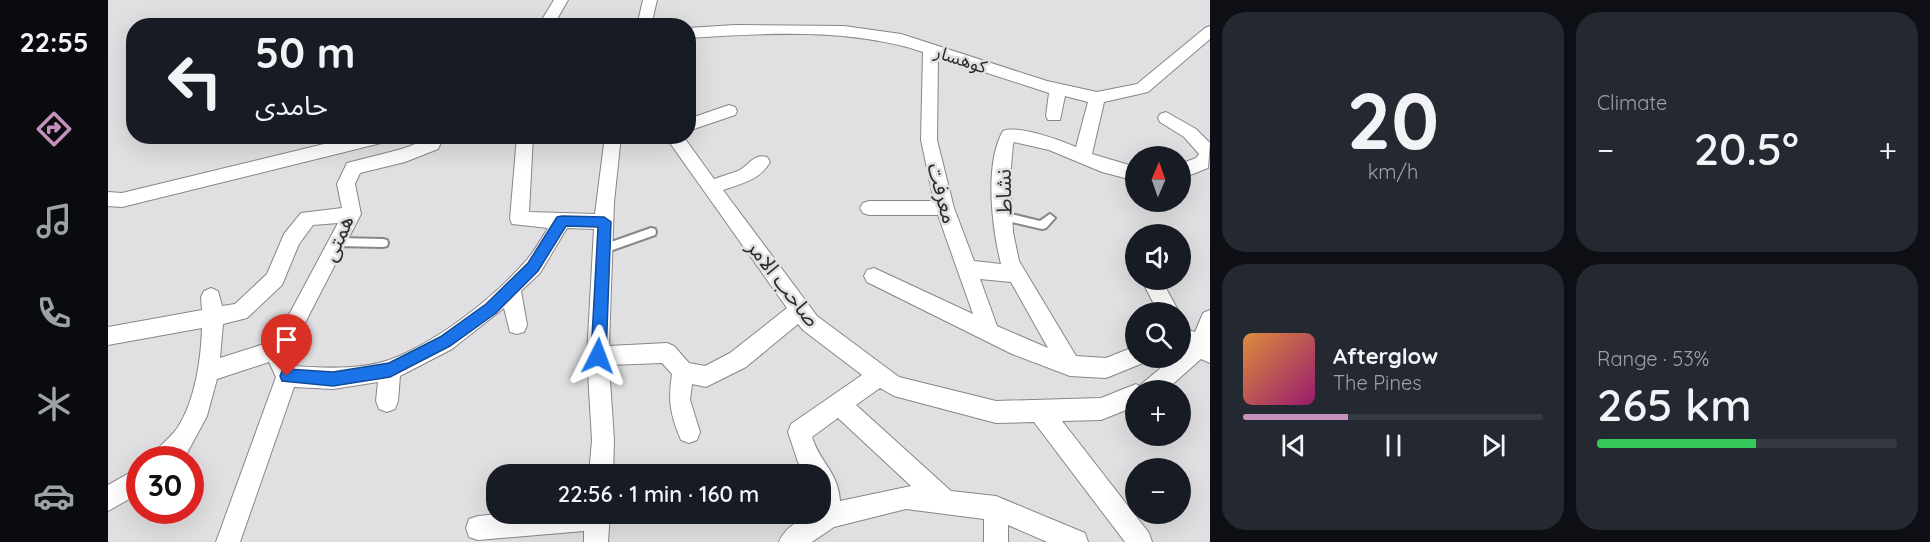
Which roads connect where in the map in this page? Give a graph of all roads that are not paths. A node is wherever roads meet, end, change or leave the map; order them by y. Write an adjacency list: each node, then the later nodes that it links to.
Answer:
1 (561, 0): 3 (street)
2 (650, 0): 4 (street)
3 (550, 18)
4 (646, 18)
5 (1210, 31): 9 (street, کوهسار)
6 (696, 32): 7 (street, کوهسار)
7 (931, 49): 8 (street, کوهسار); 26 (street, معرفت)
8 (1058, 89): 9 (street, کوهسار); 11 (street)
9 (1097, 98): 19 (street)
10 (729, 111): 13 (street)
11 (1054, 116)
12 (1166, 118): 21 (street)
13 (696, 122)
14 (352, 144): 24 (street)
15 (432, 144): 27 (street, همتی)
16 (524, 144): 30 (street)
17 (612, 144): 31 (street)
18 (679, 144): 23 (street, صاحب الامر)
19 (1082, 158): 22 (street, نشاط); 28 (street, نشاط)
20 (761, 162): 23 (street)
21 (1191, 168)
22 (1125, 172)
23 (710, 187): 41 (street, صاحب الامر)
24 (108, 199)
25 (869, 208): 26 (street)
26 (945, 208): 36 (street, معرفت)
27 (352, 214): 33 (street, همتی); 40 (street)
28 (1003, 216): 29 (lane); 37 (street, نشاط)
29 (1050, 218)
30 (562, 221): 31 (street); 39 (street)
31 (604, 222): 35 (street)
32 (651, 232): 35 (lane)
33 (338, 242): 34 (lane); 47 (street, همتی)
34 (383, 243)
35 (604, 249): 48 (street)
36 (968, 268): 37 (street); 44 (street, معرفت)
37 (1017, 274): 50 (street, نشاط)
38 (874, 276): 44 (street)
39 (512, 288): 43 (street); 52 (street)
40 (213, 307): 45 (street); 54 (street)
41 (800, 310): 53 (street); 56 (street, صاحب الامر)
42 (1210, 319): 46 (street)
43 (517, 325)
44 (989, 332): 50 (street)
45 (108, 336)
46 (1191, 341)
47 (274, 351): 54 (street); 55 (street)
48 (598, 356): 53 (street); 64 (street)
49 (1125, 361): 50 (street)
50 (1070, 366)
51 (1172, 368): 57 (street)
52 (390, 370): 55 (street); 59 (street)
53 (683, 371): 62 (street)
54 (208, 372): 63 (street)
55 (287, 376): 74 (street)
56 (879, 376): 60 (street); 61 (street, صاحب الامر)
57 (1162, 380)
58 (1125, 399): 61 (street, صاحب الامر)
59 (387, 401)
60 (838, 403): 65 (street); 68 (street)
61 (1040, 411): 78 (street)
62 (689, 432)
63 (178, 446)
64 (602, 464)
65 (813, 464)
66 (126, 488): 67 (street)
67 (108, 499)
68 (946, 502): 69 (street); 70 (street)
69 (996, 508): 76 (street); 77 (street)
70 (831, 516)
71 (597, 524): 73 (street)
72 (817, 524): 75 (street)
73 (478, 528)
74 (228, 542)
75 (791, 542)
76 (996, 542)
77 (1076, 542)
78 (1140, 542)

